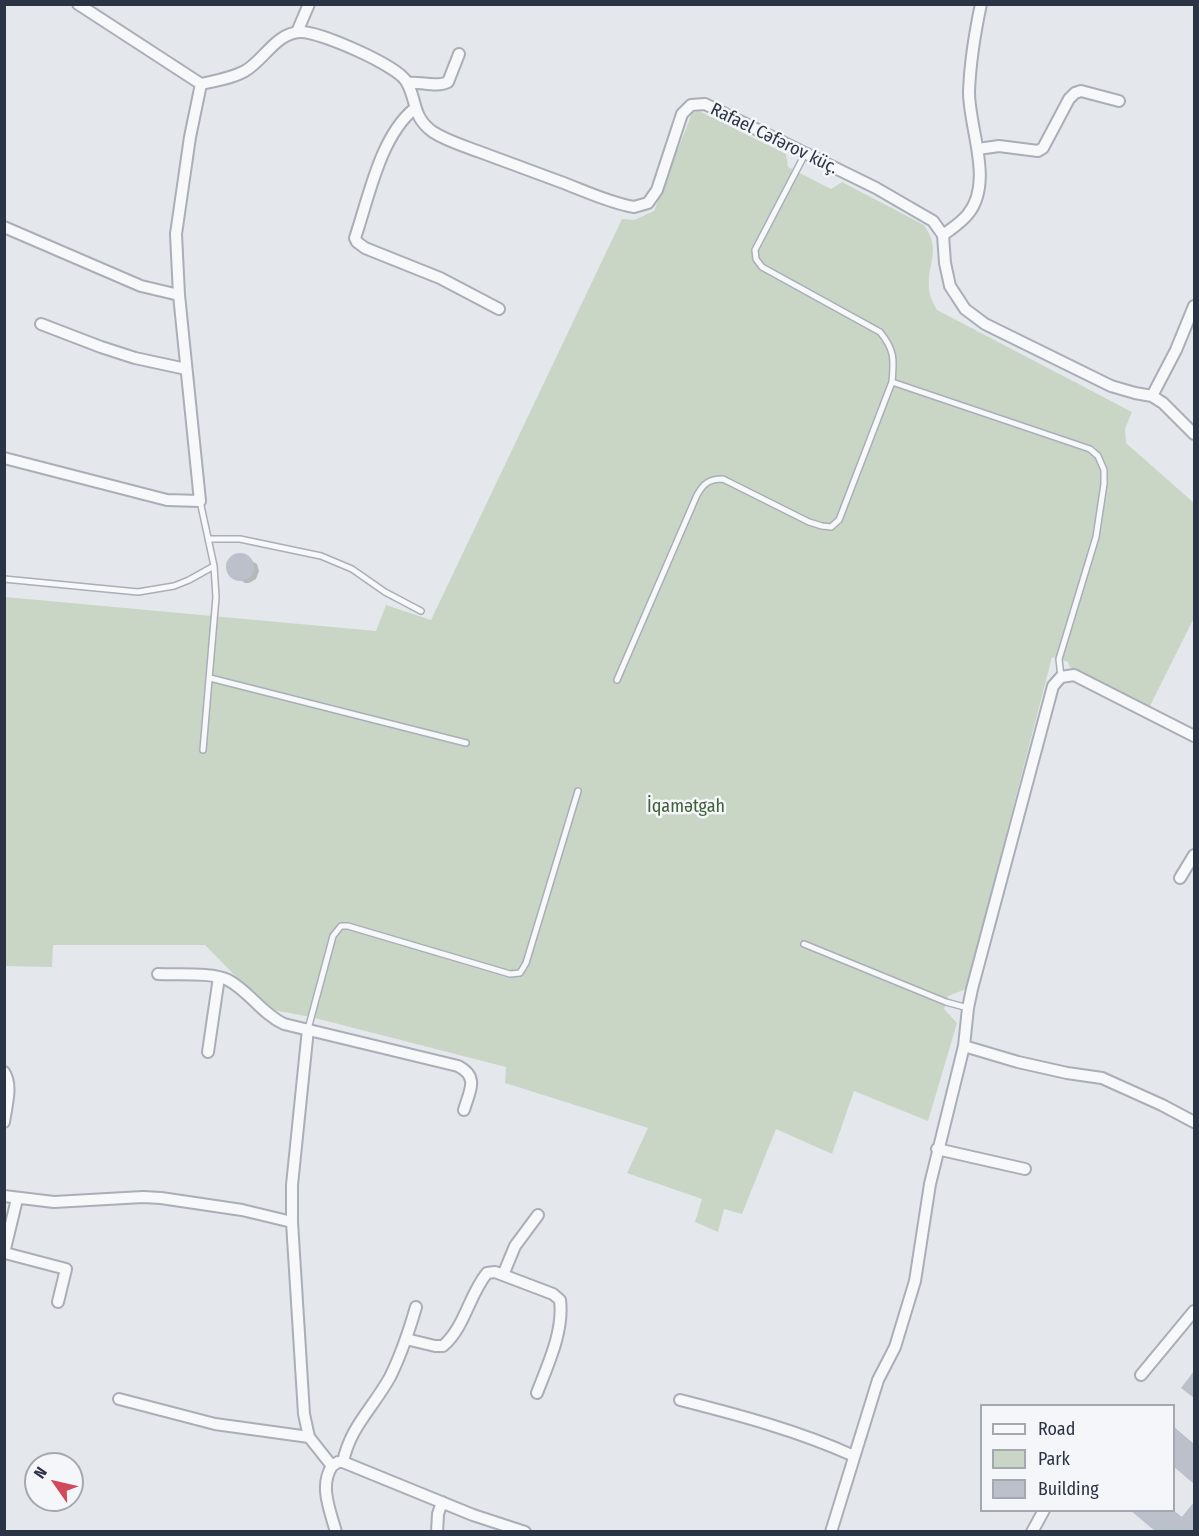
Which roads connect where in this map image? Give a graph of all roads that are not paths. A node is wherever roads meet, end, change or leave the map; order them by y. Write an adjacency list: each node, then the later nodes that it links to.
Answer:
1 (78, 4): 4 (street)
2 (309, 4): 5 (street)
3 (981, 4): 11 (street)
4 (94, 9): 8 (street)
5 (297, 32): 7 (street); 8 (street)
6 (459, 54): 7 (street)
7 (407, 83): 10 (street, Rafael Cəfərov küç.)
8 (201, 84): 15 (street)
9 (1119, 101): 11 (street)
10 (414, 109): 12 (street, Rafael Cəfərov küç.); 17 (street)
11 (978, 149): 14 (street)
12 (805, 154): 14 (street, Rafael Cəfərov küç.); 20 (lane)
13 (4, 227): 15 (street)
14 (943, 235): 21 (street)
15 (179, 295): 19 (street)
16 (1194, 306): 21 (street)
17 (499, 309)
18 (41, 324): 19 (street)
19 (186, 369): 24 (street)
20 (892, 382): 29 (lane); 31 (lane)
21 (1152, 396): 22 (street)
22 (1194, 434)
23 (4, 458): 24 (street)
24 (200, 501): 25 (lane)
25 (208, 539): 26 (lane); 28 (lane)
26 (214, 567): 27 (lane); 30 (lane)
27 (4, 579)
28 (422, 611)
29 (1061, 677): 32 (street); 41 (street)
30 (210, 678): 33 (lane); 34 (lane)
31 (616, 680)
32 (1194, 736)
33 (466, 743)
34 (203, 750)
35 (578, 791): 42 (lane)
36 (1194, 855): 37 (street)
37 (1180, 878)
38 (804, 944): 41 (lane)
39 (158, 974): 40 (street)
40 (219, 976): 42 (street); 44 (street)
41 (968, 1008): 43 (street)
42 (308, 1029): 46 (street); 54 (street)
43 (964, 1046): 48 (street); 49 (street)
44 (208, 1052)
45 (4, 1072): 47 (street)
46 (464, 1110)
47 (4, 1122)
48 (1194, 1122)
49 (937, 1149): 50 (street); 66 (street)
50 (1025, 1169)
51 (4, 1196): 52 (street)
52 (17, 1199): 54 (street); 55 (street)
53 (538, 1215): 56 (street)
54 (292, 1222): 65 (street)
55 (5, 1253): 57 (street)
56 (503, 1275): 60 (street); 62 (street)
57 (58, 1302)
58 (416, 1307): 60 (street)
59 (1194, 1311): 61 (street)
60 (406, 1339): 67 (street)
61 (1141, 1375)
62 (537, 1393)
63 (119, 1400): 65 (street)
64 (680, 1400): 66 (street)
65 (309, 1437): 67 (street)
66 (854, 1456): 73 (street)
67 (337, 1464): 68 (street); 70 (street)
68 (442, 1502): 71 (street); 72 (street)
69 (1043, 1512): 74 (street)
70 (336, 1532)
71 (437, 1532)
72 (525, 1532)
73 (831, 1532)
74 (1032, 1532)

